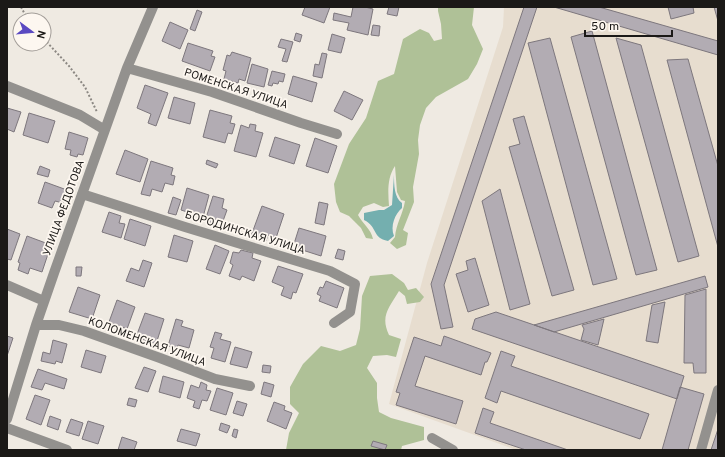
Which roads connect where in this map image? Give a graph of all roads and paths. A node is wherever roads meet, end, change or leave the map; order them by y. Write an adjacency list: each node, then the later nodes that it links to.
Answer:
1 (153, 7): 3 (street, УЛИЦА ФЕДОТОВА)
2 (52, 48): 5 (path)
3 (127, 68): 5 (street, УЛИЦА ФЕДОТОВА); 6 (street, РОМЕНСКАЯ УЛИЦА)
4 (7, 86): 5 (street)
5 (105, 130): 7 (street, УЛИЦА ФЕДОТОВА)
6 (337, 134)
7 (82, 194): 9 (street, УЛИЦА ФЕДОТОВА); 10 (street, БОРОДИНСКАЯ УЛИЦА)
8 (7, 285): 9 (street)
9 (44, 301): 11 (street, УЛИЦА ФЕДОТОВА)
10 (334, 323)
11 (36, 325): 12 (street, КОЛОМЕНСКАЯ УЛИЦА); 14 (street, УЛИЦА ФЕДОТОВА)
12 (250, 386)
13 (718, 390): 19 (street)
14 (7, 419)
15 (7, 428): 17 (street)
16 (432, 438): 18 (street)
17 (67, 450)
18 (453, 450)
19 (700, 450)

